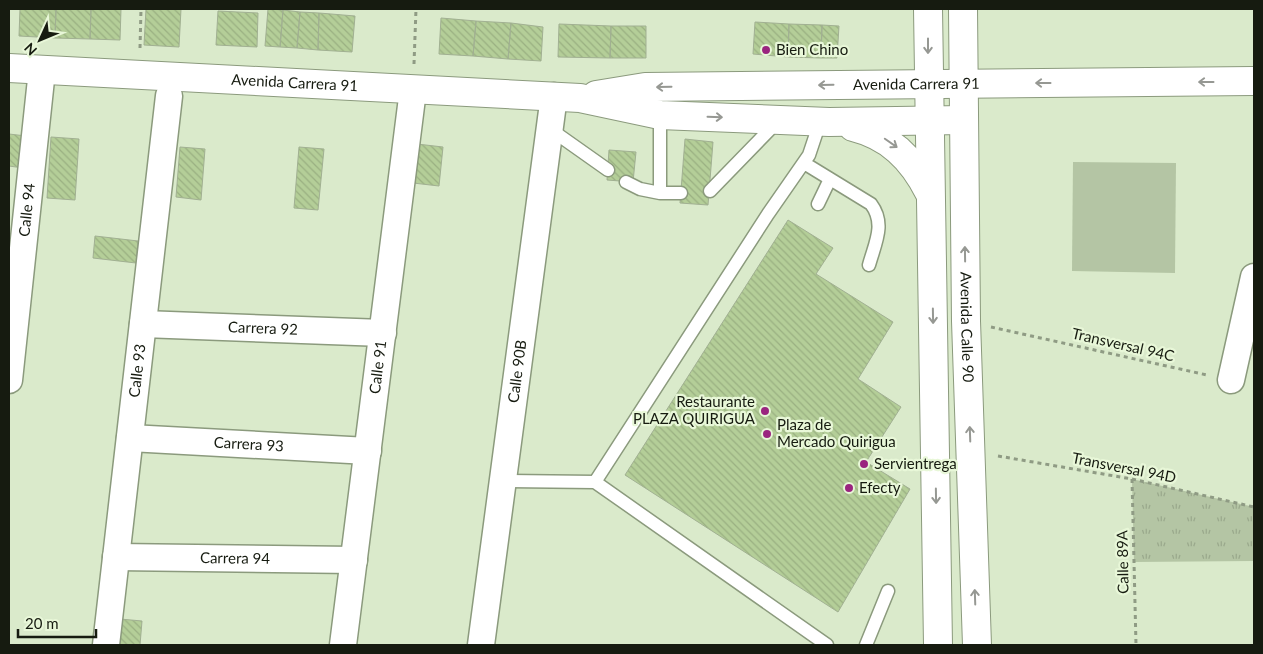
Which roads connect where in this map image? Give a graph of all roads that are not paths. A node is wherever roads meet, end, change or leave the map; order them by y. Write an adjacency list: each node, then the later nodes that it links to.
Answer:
1 (928, 9): 7 (main road, one-way to 7)
2 (963, 9): 8 (main road, Avenida Calle 90)
3 (9, 68): 4 (main road, Avenida Carrera 91)
4 (42, 70): 5 (main road, Avenida Carrera 91); 30 (street, Calle 94)
5 (413, 80): 10 (main road, Avenida Carrera 91); 29 (street, Calle 91)
6 (1254, 81): 8 (main road, Avenida Carrera 91, one-way to 8)
7 (928, 83): 8 (main road, Avenida Carrera 91); 10 (main road, Avenida Carrera 91, one-way to 10); 13 (main road)
8 (963, 83): 14 (main road, Avenida Calle 90)
9 (169, 96): 28 (street, Calle 93)
10 (567, 97): 11 (main road, Avenida Carrera 91); 16 (street, Calle 90B)
11 (660, 115): 12 (main road, Avenida Carrera 91, one-way to 12); 22 (lane)
12 (779, 120): 15 (main road, Avenida Carrera 91); 21 (lane)
13 (928, 120): 14 (main road, Avenida Carrera 91); 15 (main road, Avenida Carrera 91); 24 (main road)
14 (964, 120): 45 (main road, Avenida Calle 90, one-way to 14)
15 (825, 122): 17 (lane); 24 (main road, one-way to 24)
16 (550, 129): 18 (lane); 34 (street, Calle 90B)
17 (804, 163): 19 (lane); 35 (lane)
18 (608, 170)
19 (830, 179): 25 (lane); 26 (lane)
20 (626, 182): 22 (lane)
21 (710, 190)
22 (660, 193): 23 (lane)
23 (680, 193)
24 (931, 198): 44 (main road, one-way to 44)
25 (818, 204)
26 (869, 266)
27 (1254, 277): 31 (street)
28 (143, 324): 29 (street, Carrera 92); 32 (street, Calle 93)
29 (383, 333): 33 (street, Calle 91)
30 (9, 380)
31 (1231, 380)
32 (130, 438): 33 (street, Carrera 93); 36 (street, Calle 93)
33 (368, 451): 37 (street, Calle 91)
34 (503, 481): 35 (lane); 41 (street, Calle 90B)
35 (595, 482): 42 (lane)
36 (116, 557): 37 (street, Carrera 94); 39 (street, Calle 93)
37 (354, 560): 40 (street, Calle 91)
38 (888, 592): 43 (lane)
39 (106, 645)
40 (343, 645)
41 (481, 645)
42 (827, 645)
43 (866, 645)
44 (938, 645)
45 (977, 645)

